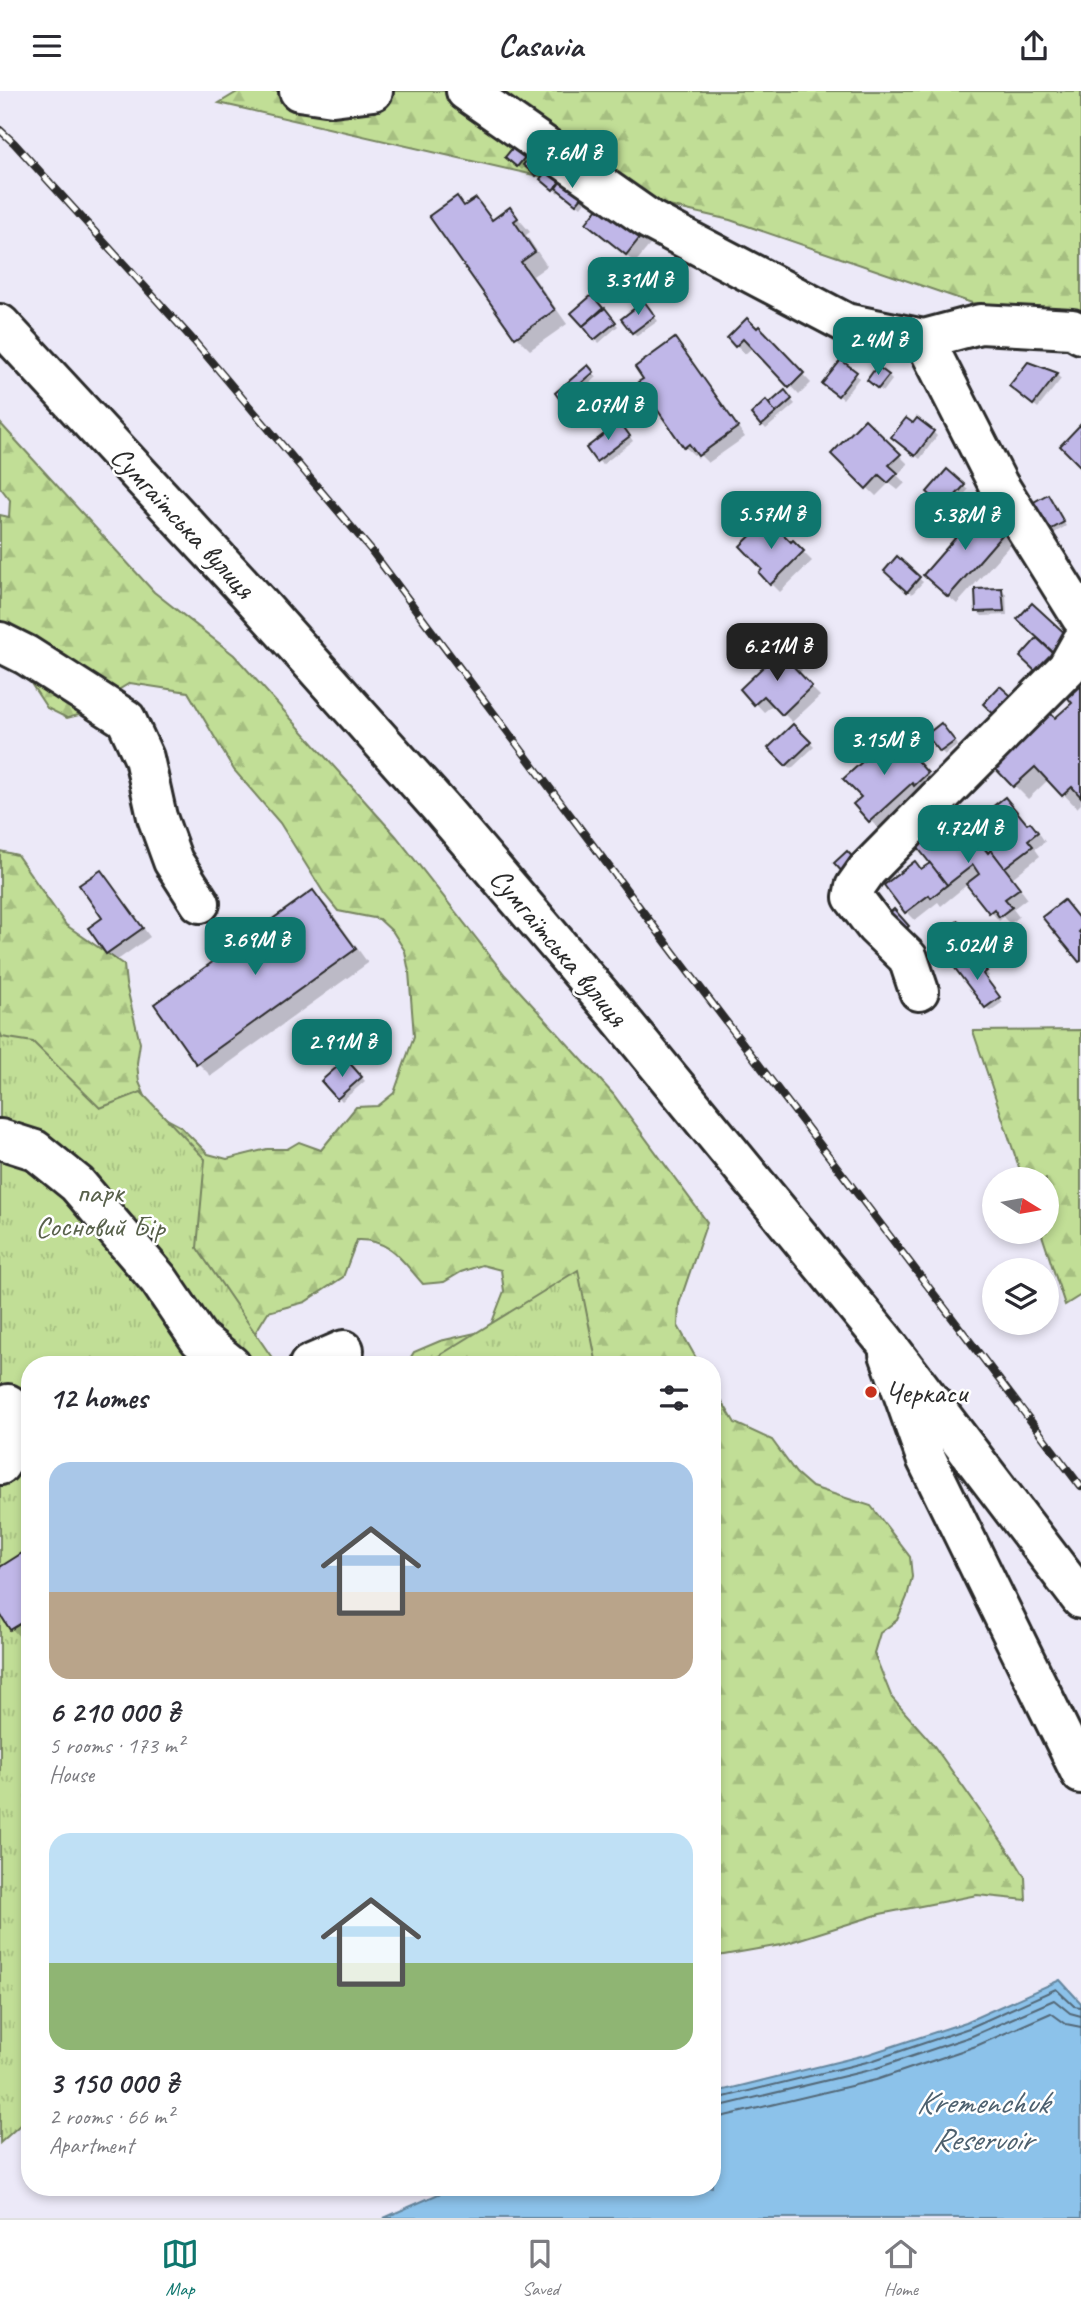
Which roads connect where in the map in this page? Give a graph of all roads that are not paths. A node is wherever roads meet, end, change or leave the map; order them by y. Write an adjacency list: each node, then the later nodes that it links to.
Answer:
1 (299, 91): 2 (main road)
2 (373, 91)
3 (466, 91): 6 (main road)
4 (0, 324): 13 (main road, Сумгаїтська вулиця)
5 (1081, 334): 6 (main road)
6 (924, 339): 7 (main road)
7 (1081, 617)
8 (0, 642): 10 (main road)
9 (1081, 643): 11 (main road)
10 (200, 903)
11 (919, 991)
12 (0, 1139): 15 (main road)
13 (883, 1339): 19 (main road, Сумгаїтська вулиця); 20 (main road)
14 (344, 1350): 16 (main road)
15 (220, 1356)
16 (330, 1356)
17 (12, 1408): 18 (main road)
18 (0, 1465)
19 (1081, 1599)
20 (1081, 1774)

